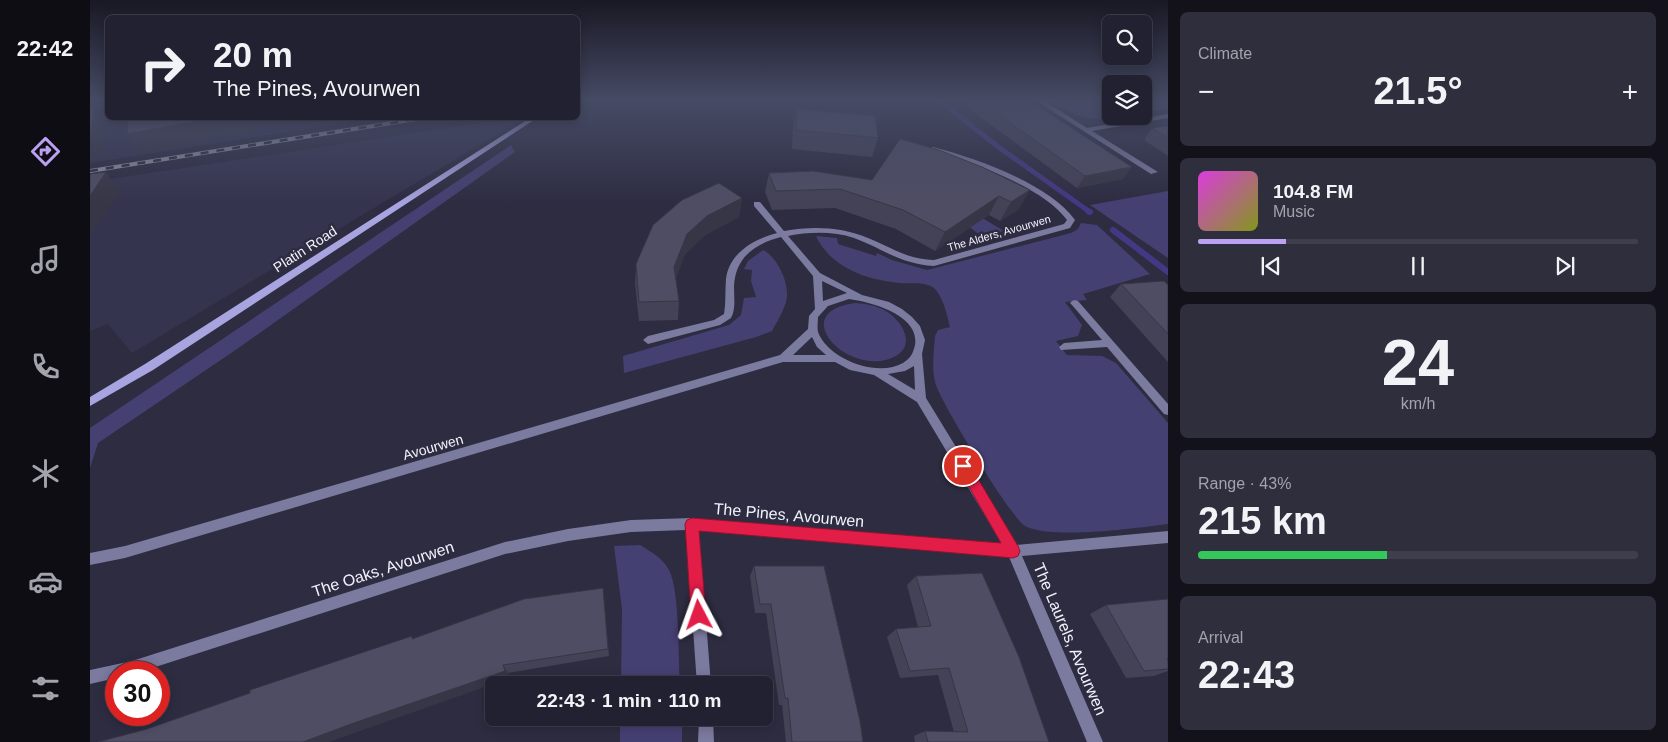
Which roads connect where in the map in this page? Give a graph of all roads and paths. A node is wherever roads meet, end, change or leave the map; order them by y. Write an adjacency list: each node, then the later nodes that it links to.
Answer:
1 (508, 135): 20 (main road, Platin Road)
2 (1093, 135): 4 (street)
3 (922, 146): 6 (street, The Alders, Avourwen)
4 (1154, 172)
5 (757, 204): 6 (street)
6 (782, 234): 7 (street); 12 (street, The Alders, Avourwen)
7 (817, 275): 8 (street); 10 (street)
8 (861, 297): 10 (street, Avourwen); 15 (street, Avourwen)
9 (1075, 303): 13 (street)
10 (819, 308): 11 (street)
11 (812, 331): 16 (street, Avourwen); 17 (street, Avourwen)
12 (648, 340)
13 (1110, 343): 14 (street); 21 (street)
14 (1064, 347)
15 (918, 355): 18 (street, Avourwen); 19 (street, Avourwen)
16 (783, 358): 17 (street, Avourwen); 25 (street, Avourwen)
17 (834, 359): 18 (street, Avourwen)
18 (878, 373): 19 (street, Avourwen)
19 (921, 399): 24 (street, Avourwen)
20 (90, 402)
21 (1168, 411)
22 (692, 524): 24 (street, The Pines, Avourwen); 26 (street); 27 (street, The Oaks, Avourwen)
23 (1168, 537): 24 (street, The Pines, Avourwen)
24 (1013, 551): 30 (street, The Laurels, Avourwen)
25 (90, 558)
26 (703, 676)
27 (90, 677)
28 (706, 726): 29 (street)
29 (706, 742)
30 (1095, 742)

